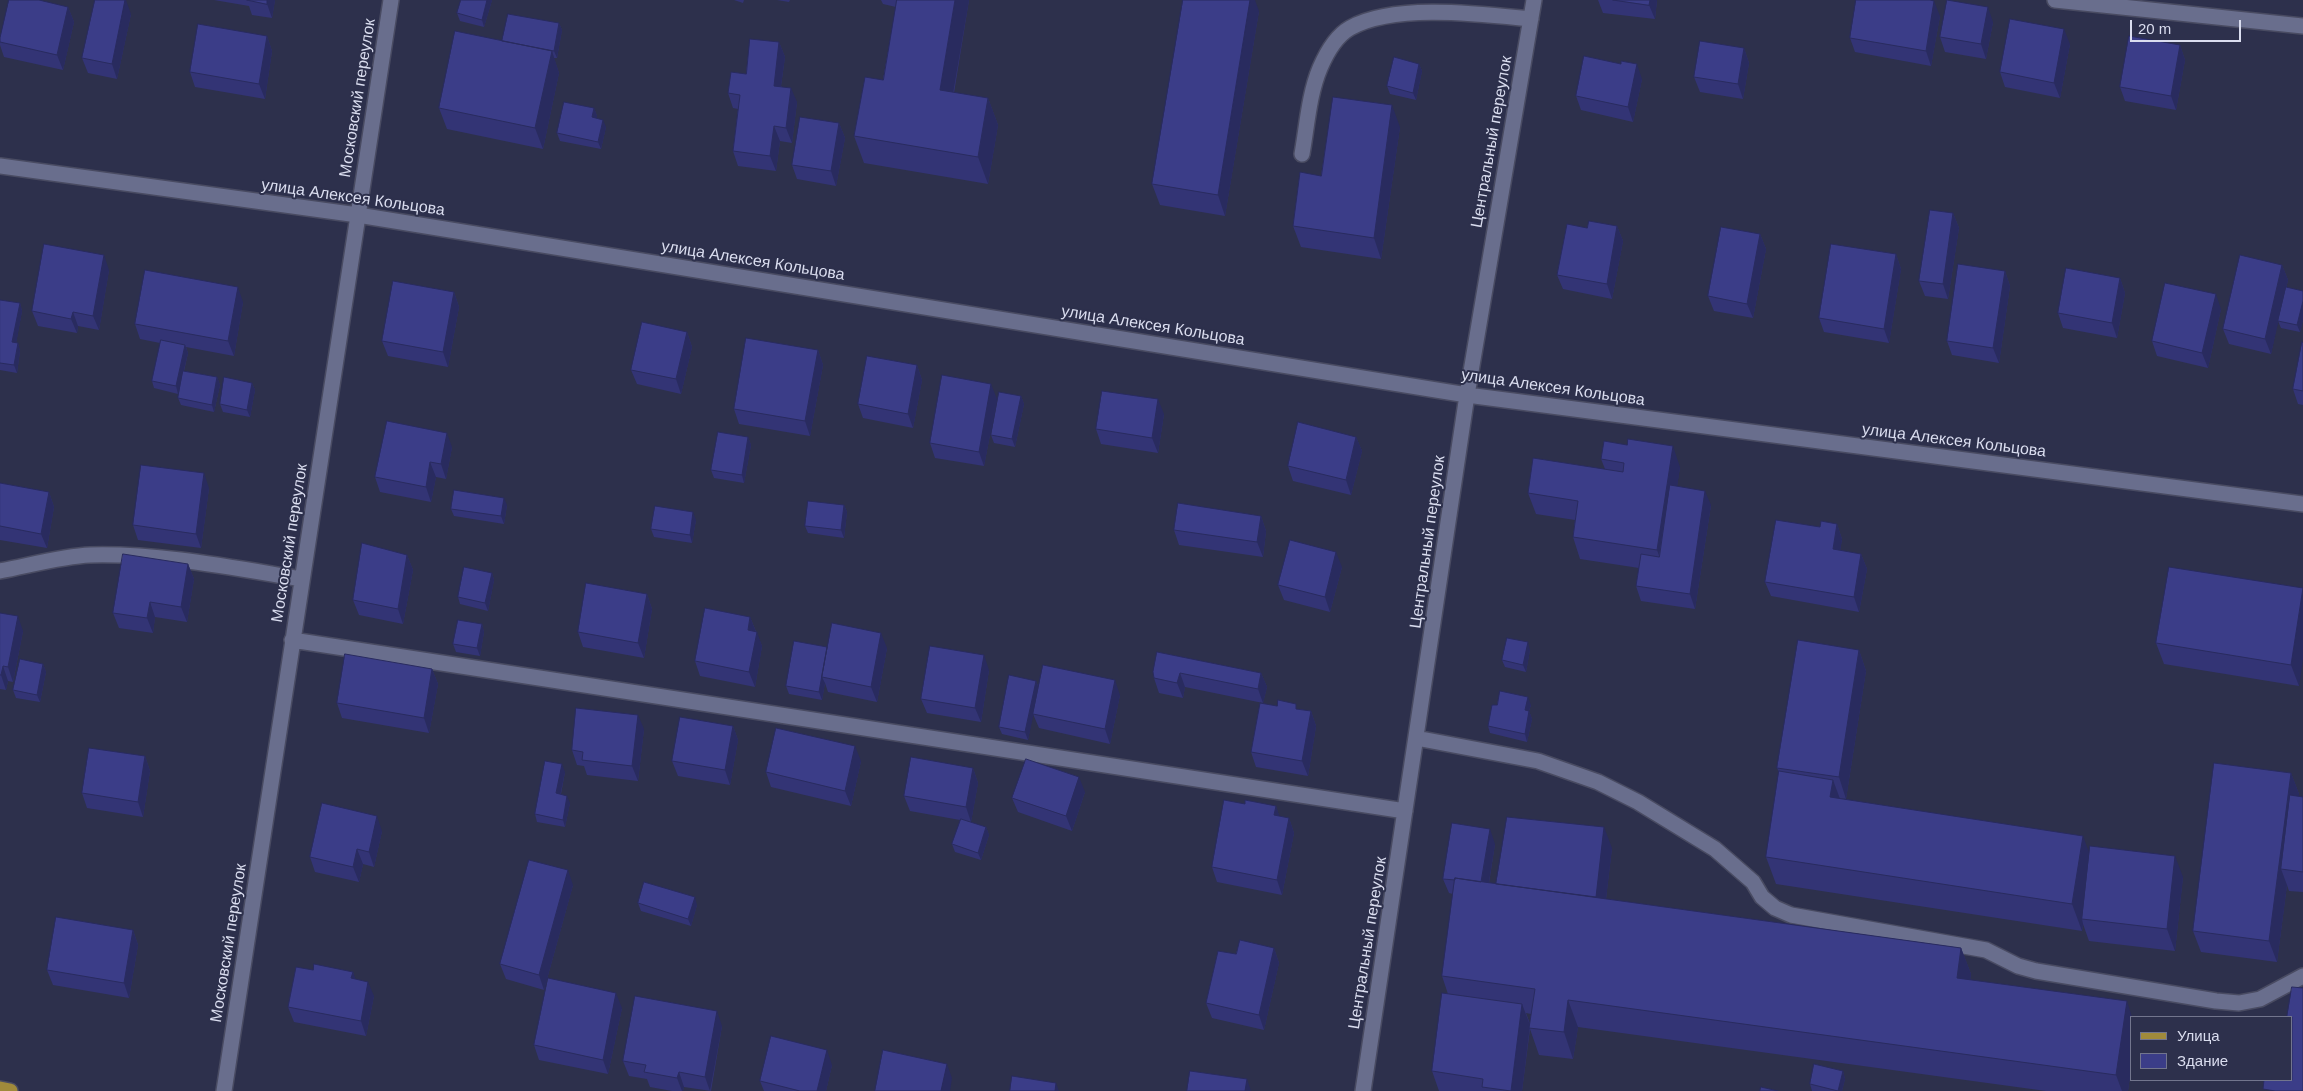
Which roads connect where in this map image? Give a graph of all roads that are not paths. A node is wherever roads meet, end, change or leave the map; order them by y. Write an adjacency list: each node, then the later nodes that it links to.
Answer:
1 (391, 0): 8 (street, Московский переулок)
2 (1534, 0): 4 (street, Центральный переулок)
3 (2055, 0): 5 (street)
4 (1531, 19): 6 (street); 9 (street, Центральный переулок)
5 (2303, 26)
6 (1302, 154)
7 (0, 166): 8 (street, улица Алексея Кольцова)
8 (358, 215): 9 (street, улица Алексея Кольцова); 12 (street, Московский переулок)
9 (1467, 395): 10 (street, улица Алексея Кольцова); 14 (street, Центральный переулок)
10 (2303, 504)
11 (0, 571): 12 (street)
12 (302, 579): 13 (street, Московский переулок)
13 (292, 640): 15 (street); 19 (street, Московский переулок)
14 (1416, 738): 15 (street, Центральный переулок); 16 (street)
15 (1405, 811): 20 (street, Центральный переулок)
16 (2303, 976)
17 (0, 1090): 18 (main road)
18 (10, 1091)
19 (224, 1091)
20 (1363, 1091)

